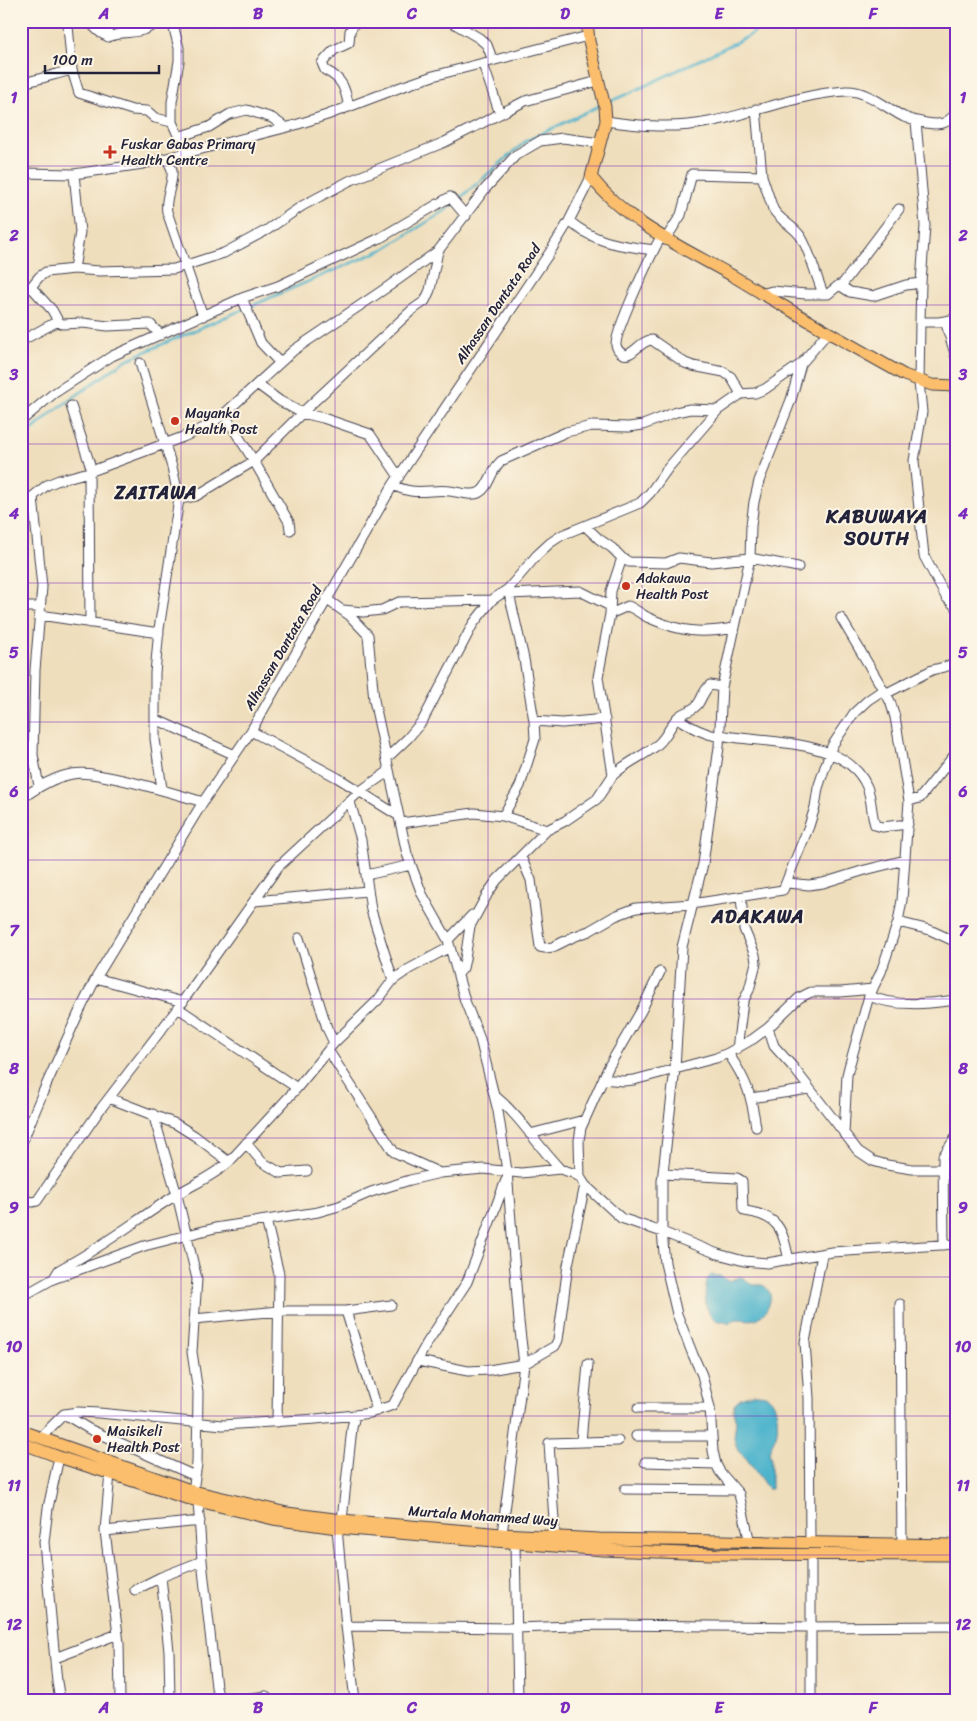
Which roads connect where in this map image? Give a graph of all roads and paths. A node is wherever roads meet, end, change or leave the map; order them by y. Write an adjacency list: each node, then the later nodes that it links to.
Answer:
1 (76, 21): 13 (street)
2 (88, 21): 10 (street)
3 (106, 21): 10 (street)
4 (160, 21): 10 (street)
5 (172, 21): 23 (street)
6 (356, 21): 16 (street)
7 (450, 21): 11 (street)
8 (587, 21): 9 (main road)
9 (588, 36): 11 (street); 14 (main road)
10 (108, 37)
11 (493, 61): 12 (street)
12 (483, 64): 16 (street); 18 (street)
13 (72, 70): 15 (street); 23 (street)
14 (598, 80): 18 (street); 21 (main road)
15 (21, 83)
16 (349, 107): 24 (street)
17 (756, 109): 21 (street); 22 (street); 32 (street)
18 (500, 114): 40 (street)
19 (955, 115): 22 (street)
20 (21, 120): 26 (street)
21 (606, 121): 27 (main road)
22 (916, 121): 42 (street)
23 (172, 122): 25 (street)
24 (285, 128): 25 (street); 28 (street)
25 (181, 136): 28 (street)
26 (21, 140)
27 (600, 143): 33 (main road); 35 (street)
28 (186, 153): 29 (street)
29 (167, 158): 31 (street); 40 (street)
30 (21, 173): 31 (street)
31 (74, 174): 41 (street)
32 (762, 176): 37 (street); 46 (street)
33 (591, 177): 36 (street, Alhassan Dantata Road); 37 (main road)
34 (899, 209): 43 (street)
35 (466, 216): 39 (street); 48 (street)
36 (570, 221): 38 (street); 73 (street, Alhassan Dantata Road)
37 (663, 239): 38 (street); 47 (main road)
38 (653, 250): 64 (street)
39 (438, 251): 58 (street); 67 (street)
40 (186, 266): 41 (street); 49 (street)
41 (74, 269): 44 (street)
42 (921, 283): 43 (street); 53 (street)
43 (841, 286): 46 (street)
44 (31, 287): 45 (street); 51 (street)
45 (21, 292)
46 (823, 293): 47 (street)
47 (761, 294): 54 (main road)
48 (245, 304): 49 (street); 58 (street)
49 (203, 316): 55 (street)
50 (956, 319): 52 (street)
51 (58, 321): 55 (street); 56 (street)
52 (946, 321): 53 (street); 57 (street)
53 (920, 322): 61 (street)
54 (828, 332): 60 (street); 61 (main road)
55 (161, 335): 69 (street)
56 (21, 341)
57 (956, 357)
58 (279, 362): 62 (street)
59 (140, 363): 70 (street)
60 (801, 364): 64 (street); 80 (street)
61 (919, 382): 63 (main road); 86 (street)
62 (257, 384): 67 (street); 68 (street)
63 (956, 386)
64 (741, 394): 66 (street)
65 (71, 406): 72 (street)
66 (718, 410): 74 (street); 77 (street)
67 (302, 413): 71 (street); 73 (street)
68 (224, 414): 70 (street); 71 (street)
69 (21, 421)
70 (165, 444): 72 (street); 75 (street)
71 (254, 461): 75 (street); 78 (street)
72 (91, 471): 76 (street); 91 (street)
73 (399, 477): 74 (street, Alhassan Dantata Road)
74 (393, 485): 83 (street, Alhassan Dantata Road)
75 (178, 499): 93 (street)
76 (25, 500): 89 (street)
77 (585, 526): 79 (street); 82 (street)
78 (290, 530)
79 (622, 558): 80 (street); 88 (street)
80 (750, 558): 81 (street); 92 (street)
81 (798, 567)
82 (508, 592): 84 (street); 88 (street); 100 (street)
83 (326, 599): 87 (street); 101 (street, Alhassan Dantata Road)
84 (492, 600): 87 (street); 106 (street)
85 (21, 607): 89 (street)
86 (956, 607)
87 (343, 610): 106 (street)
88 (610, 610): 92 (street); 99 (street)
89 (40, 611): 91 (street); 109 (street)
90 (841, 618): 96 (street)
91 (90, 623): 93 (street)
92 (734, 628): 95 (street)
93 (159, 633): 98 (street)
94 (956, 664): 96 (street)
95 (722, 687): 97 (street); 102 (street)
96 (884, 692): 104 (street); 113 (street)
97 (677, 718): 102 (street); 108 (street)
98 (155, 719): 105 (street); 110 (street)
99 (605, 719): 100 (street); 108 (street)
100 (534, 721): 116 (street)
101 (251, 731): 105 (street, Alhassan Dantata Road); 111 (street)
102 (720, 736): 104 (street); 128 (street)
103 (956, 753): 113 (street)
104 (830, 754): 118 (street); 124 (street)
105 (235, 755): 114 (street, Alhassan Dantata Road)
106 (386, 758): 107 (street)
107 (389, 772): 111 (street); 117 (street)
108 (613, 775): 119 (street)
109 (39, 786): 110 (street); 112 (street)
110 (162, 789): 114 (street)
111 (359, 792): 115 (street); 117 (street)
112 (21, 799)
113 (909, 801): 118 (street)
114 (203, 802): 136 (street, Alhassan Dantata Road)
115 (350, 802): 123 (street); 127 (street)
116 (503, 816): 117 (street); 119 (street)
117 (400, 820): 122 (street)
118 (908, 824): 121 (street)
119 (547, 830): 120 (street)
120 (522, 857): 128 (street); 129 (street)
121 (905, 860): 124 (street); 130 (street)
122 (411, 866): 123 (street); 133 (street)
123 (366, 876): 125 (street)
124 (787, 883): 126 (street)
125 (368, 891): 127 (street); 137 (street)
126 (741, 897): 128 (street); 143 (street)
127 (254, 901): 140 (street)
128 (692, 904): 144 (street)
129 (478, 910): 133 (street); 135 (street)
130 (898, 922): 132 (street); 138 (street)
131 (299, 938): 142 (street)
132 (956, 942)
133 (449, 944): 135 (street); 137 (street)
134 (660, 972): 145 (street)
135 (458, 974): 148 (street)
136 (96, 978): 140 (street); 158 (street, Alhassan Dantata Road)
137 (393, 980): 142 (street)
138 (871, 993): 139 (street); 141 (street); 155 (street)
139 (956, 1000)
140 (180, 1005): 146 (street); 149 (street)
141 (768, 1028): 143 (street); 147 (street)
142 (331, 1046): 146 (street); 163 (street)
143 (732, 1051): 144 (street); 150 (street)
144 (675, 1069): 145 (street); 164 (street)
145 (603, 1079): 152 (street)
146 (298, 1088): 157 (street)
147 (809, 1088): 150 (street); 155 (street)
148 (494, 1095): 154 (street); 165 (street)
149 (109, 1098): 151 (street); 168 (street)
150 (751, 1098): 153 (street)
151 (153, 1114): 159 (street); 167 (street)
152 (584, 1120): 154 (street); 166 (street)
153 (756, 1127)
154 (530, 1134): 160 (street)
155 (844, 1134): 161 (street)
156 (956, 1137): 161 (street)
157 (246, 1143): 159 (street); 162 (street)
158 (21, 1145)
159 (229, 1162): 167 (street)
160 (560, 1169): 165 (street); 166 (street)
161 (944, 1169): 173 (street)
162 (307, 1171)
163 (440, 1173): 165 (street); 169 (street)
164 (663, 1174): 170 (street); 175 (street)
165 (507, 1175): 183 (street); 184 (street)
166 (582, 1181): 170 (street); 184 (street)
167 (176, 1194): 171 (street); 176 (street)
168 (21, 1199)
169 (266, 1220): 171 (street); 180 (street)
170 (662, 1232): 175 (street); 187 (street)
171 (186, 1235): 176 (street); 182 (street)
172 (956, 1244): 173 (street)
173 (944, 1245): 174 (street)
174 (822, 1255): 175 (street); 217 (street)
175 (789, 1260)
176 (53, 1279): 177 (street)
177 (21, 1297)
178 (900, 1304): 215 (street)
179 (391, 1305): 181 (street)
180 (279, 1311): 181 (street); 182 (street); 192 (street)
181 (346, 1311): 188 (street)
182 (194, 1319): 191 (street)
183 (418, 1361): 184 (street); 188 (street)
184 (524, 1364): 211 (street)
185 (588, 1364): 197 (street)
186 (638, 1408): 187 (street)
187 (710, 1408): 195 (street)
188 (377, 1411): 190 (street)
189 (64, 1414): 191 (street); 196 (street); 204 (street)
190 (355, 1415): 192 (street); 209 (street)
191 (198, 1422): 192 (street); 204 (street)
192 (277, 1422)
193 (21, 1431): 196 (main road, Murtala Mohammed Way)
194 (636, 1436): 195 (street)
195 (712, 1436): 202 (street)
196 (40, 1438): 207 (main road, Murtala Mohammed Way)
197 (581, 1441): 198 (street); 212 (street)
198 (618, 1441)
199 (21, 1442): 200 (main road, Murtala Mohammed Way)
200 (59, 1457): 203 (main road, Murtala Mohammed Way); 227 (street)
201 (646, 1462): 202 (street)
202 (716, 1464): 206 (street)
203 (110, 1473): 207 (main road, Murtala Mohammed Way); 210 (street)
204 (195, 1476): 207 (street)
205 (625, 1489): 206 (street)
206 (736, 1490): 214 (street)
207 (196, 1496): 208 (street); 209 (main road, Murtala Mohammed Way)
208 (200, 1521): 210 (street); 219 (street)
209 (339, 1524): 211 (main road, Murtala Mohammed Way); 213 (main road, Murtala Mohammed Way); 222 (street)
210 (104, 1531): 226 (street)
211 (502, 1534): 212 (main road, Murtala Mohammed Way)
212 (556, 1536): 214 (main road, Murtala Mohammed Way)
213 (515, 1543): 217 (main road, Murtala Mohammed Way); 225 (street)
214 (750, 1543): 217 (main road, Murtala Mohammed Way)
215 (902, 1546): 216 (main road, Murtala Mohammed Way); 217 (main road, Murtala Mohammed Way)
216 (956, 1546)
217 (811, 1549): 218 (main road, Murtala Mohammed Way); 224 (street)
218 (956, 1555)
219 (202, 1561): 220 (street); 231 (street)
220 (161, 1577): 221 (street); 230 (street)
221 (135, 1590)
222 (346, 1626): 225 (street); 234 (street)
223 (956, 1626): 224 (street)
224 (810, 1627): 225 (street); 236 (street)
225 (516, 1628): 235 (street)
226 (118, 1634): 227 (street); 229 (street)
227 (55, 1658): 228 (street)
228 (60, 1700)
229 (120, 1700)
230 (170, 1700)
231 (220, 1700)
232 (237, 1700): 233 (street)
233 (270, 1700)
234 (355, 1700)
235 (518, 1700)
236 (811, 1700)

